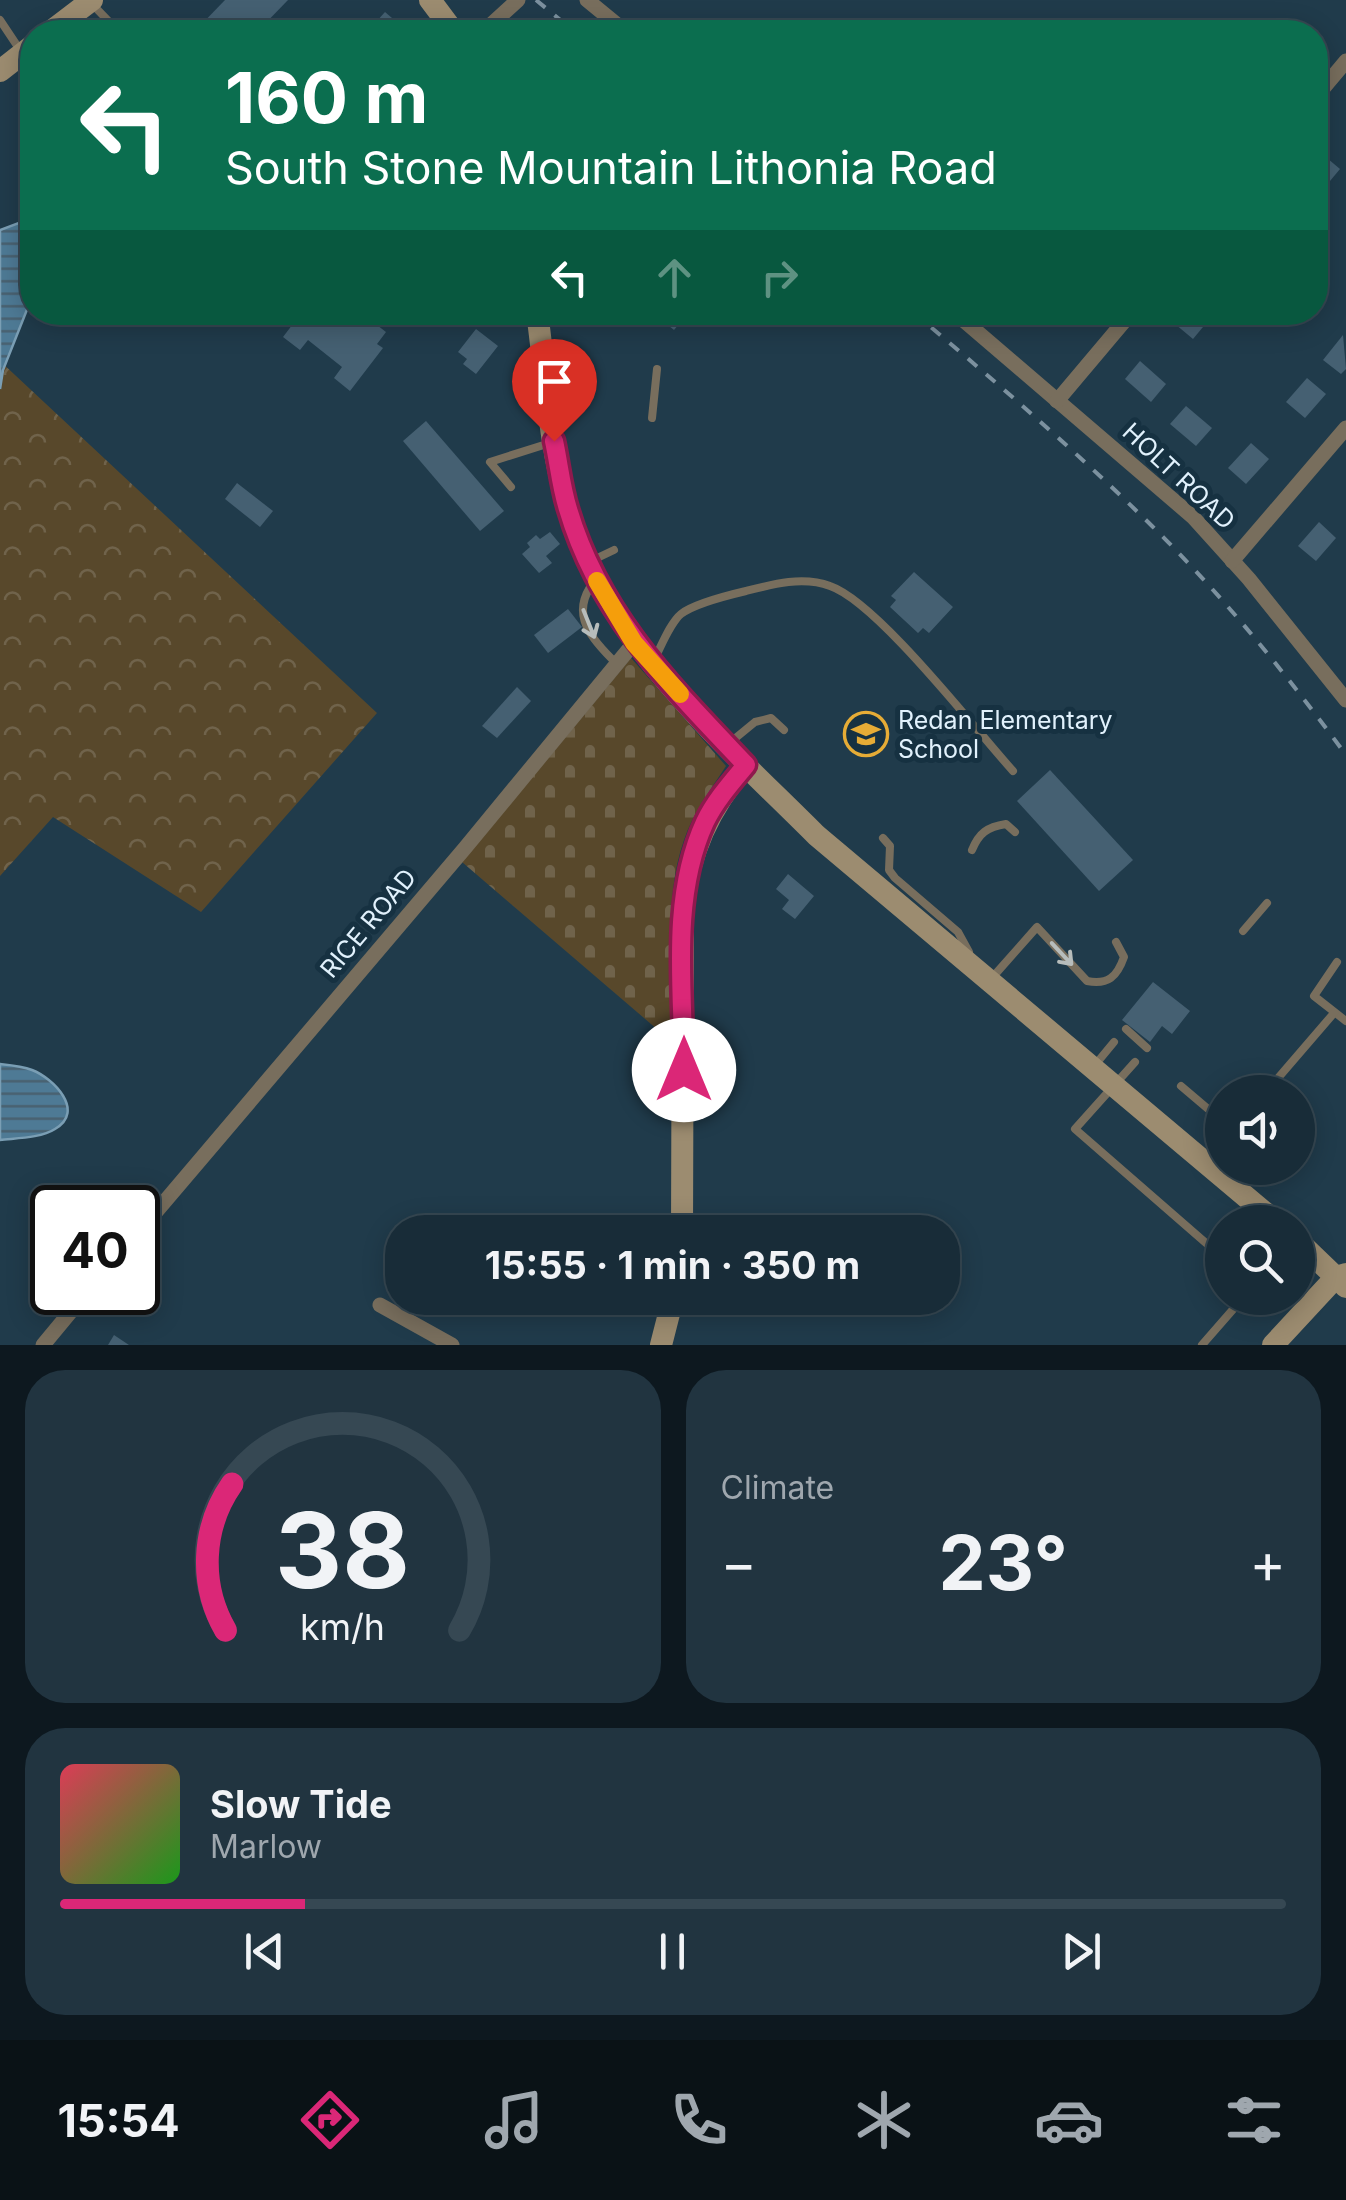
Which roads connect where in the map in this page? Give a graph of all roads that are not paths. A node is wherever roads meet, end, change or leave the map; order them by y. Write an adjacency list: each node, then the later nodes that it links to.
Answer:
1 (518, 0): 9 (street)
2 (587, 0): 10 (street)
3 (91, 1): 6 (main road); 7 (lane)
4 (122, 17): 8 (lane)
5 (0, 20): 11 (lane)
6 (66, 20)
7 (108, 20)
8 (120, 20)
9 (497, 20)
10 (611, 20)
11 (20, 42)
12 (20, 55): 14 (main road)
13 (1346, 61): 15 (street)
14 (0, 71)
15 (1328, 82)
16 (540, 325): 23 (main road)
17 (969, 325): 20 (street, HOLT ROAD)
18 (1121, 325): 20 (street)
19 (656, 369): 21 (lane)
20 (1058, 401): 26 (street, HOLT ROAD)
21 (652, 418)
22 (1346, 428): 26 (street)
23 (554, 441): 24 (lane); 27 (main road)
24 (511, 488)
25 (614, 550): 27 (lane)
26 (1232, 561): 31 (street, HOLT ROAD)
27 (592, 571): 28 (main road); 29 (lane, one-way to 29)
28 (634, 643): 29 (street, RICE ROAD); 30 (main road)
29 (617, 664): 58 (street, RICE ROAD)
30 (652, 664): 33 (main road); 35 (lane)
31 (1346, 700)
32 (784, 730): 33 (lane)
33 (727, 745): 34 (main road)
34 (746, 765): 43 (main road); 59 (main road)
35 (1013, 772)
36 (1016, 832): 38 (lane)
37 (883, 838): 43 (lane)
38 (972, 850)
39 (1267, 902): 40 (lane)
40 (1243, 931)
41 (1116, 942): 43 (lane, one-way to 41)
42 (1337, 962): 44 (lane)
43 (986, 975): 50 (main road)
44 (1334, 1013): 45 (lane); 51 (lane)
45 (1346, 1021)
46 (1126, 1029): 48 (lane)
47 (1114, 1042): 50 (lane)
48 (1146, 1048)
49 (1134, 1062): 52 (lane)
50 (1093, 1067): 52 (main road)
51 (1281, 1075)
52 (1114, 1086): 55 (main road); 60 (lane)
53 (1181, 1086): 54 (lane)
54 (1205, 1106)
55 (1205, 1162)
56 (1232, 1185): 57 (main road)
57 (1256, 1205)
58 (160, 1207)
59 (682, 1215)
60 (1205, 1242)
61 (1315, 1255): 62 (main road)
62 (1343, 1279): 71 (main road)
63 (380, 1305): 68 (street)
64 (69, 1315): 67 (street)
65 (669, 1315): 69 (main road)
66 (1228, 1315): 70 (lane)
67 (44, 1345)
68 (452, 1345)
69 (662, 1345)
70 (1202, 1345)
71 (1272, 1345)

